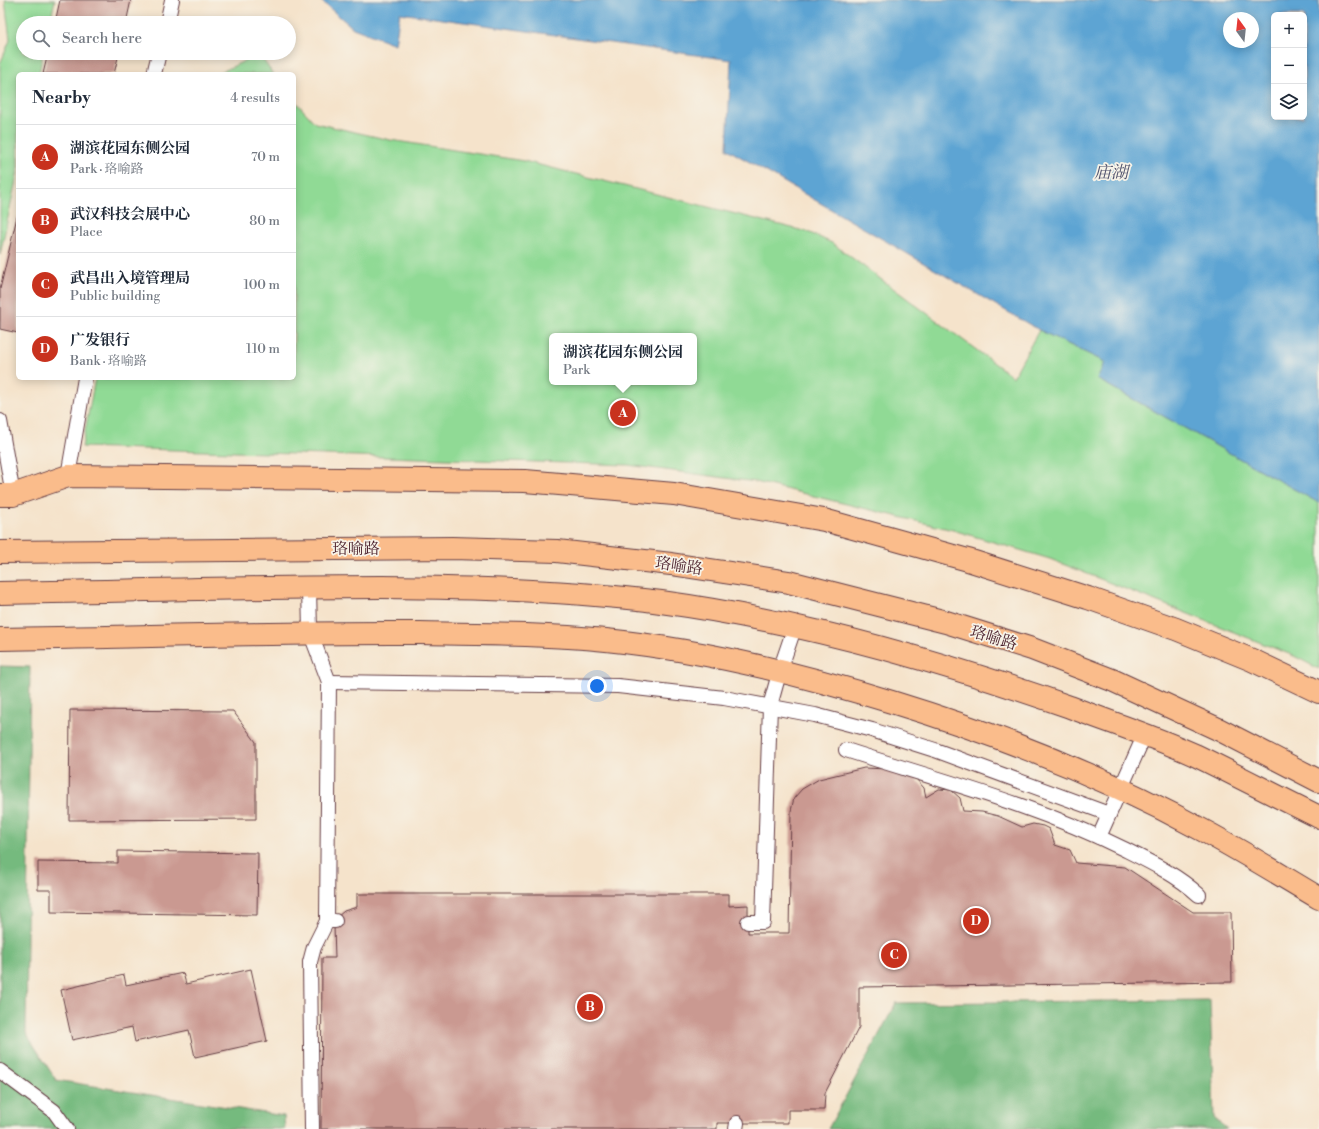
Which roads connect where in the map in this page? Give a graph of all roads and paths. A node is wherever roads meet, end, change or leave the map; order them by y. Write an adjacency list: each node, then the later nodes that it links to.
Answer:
1 (172, 0): 2 (lane)
2 (169, 16)
3 (157, 60): 4 (lane)
4 (154, 72)
5 (85, 380): 7 (lane)
6 (0, 421): 8 (lane)
7 (68, 476): 8 (main road); 17 (main road)
8 (6, 495)
9 (0, 552): 21 (main road, 珞喻路)
10 (309, 587): 11 (main road); 12 (main road); 13 (lane)
11 (0, 593)
12 (795, 626): 15 (lane); 19 (main road)
13 (310, 632): 14 (main road); 15 (main road); 16 (lane)
14 (0, 639)
15 (780, 670): 18 (lane); 22 (main road)
16 (329, 682): 18 (lane); 31 (lane)
17 (1319, 692)
18 (770, 706): 23 (lane); 28 (lane)
19 (1145, 734): 22 (lane); 24 (main road)
20 (846, 750): 25 (lane)
21 (1319, 781)
22 (1120, 789): 23 (lane); 27 (main road)
23 (1109, 814): 25 (lane)
24 (1319, 817)
25 (1099, 837): 26 (lane)
26 (1199, 895)
27 (1319, 898)
28 (748, 922)
29 (0, 1071): 30 (lane)
30 (67, 1129)
31 (312, 1129)

